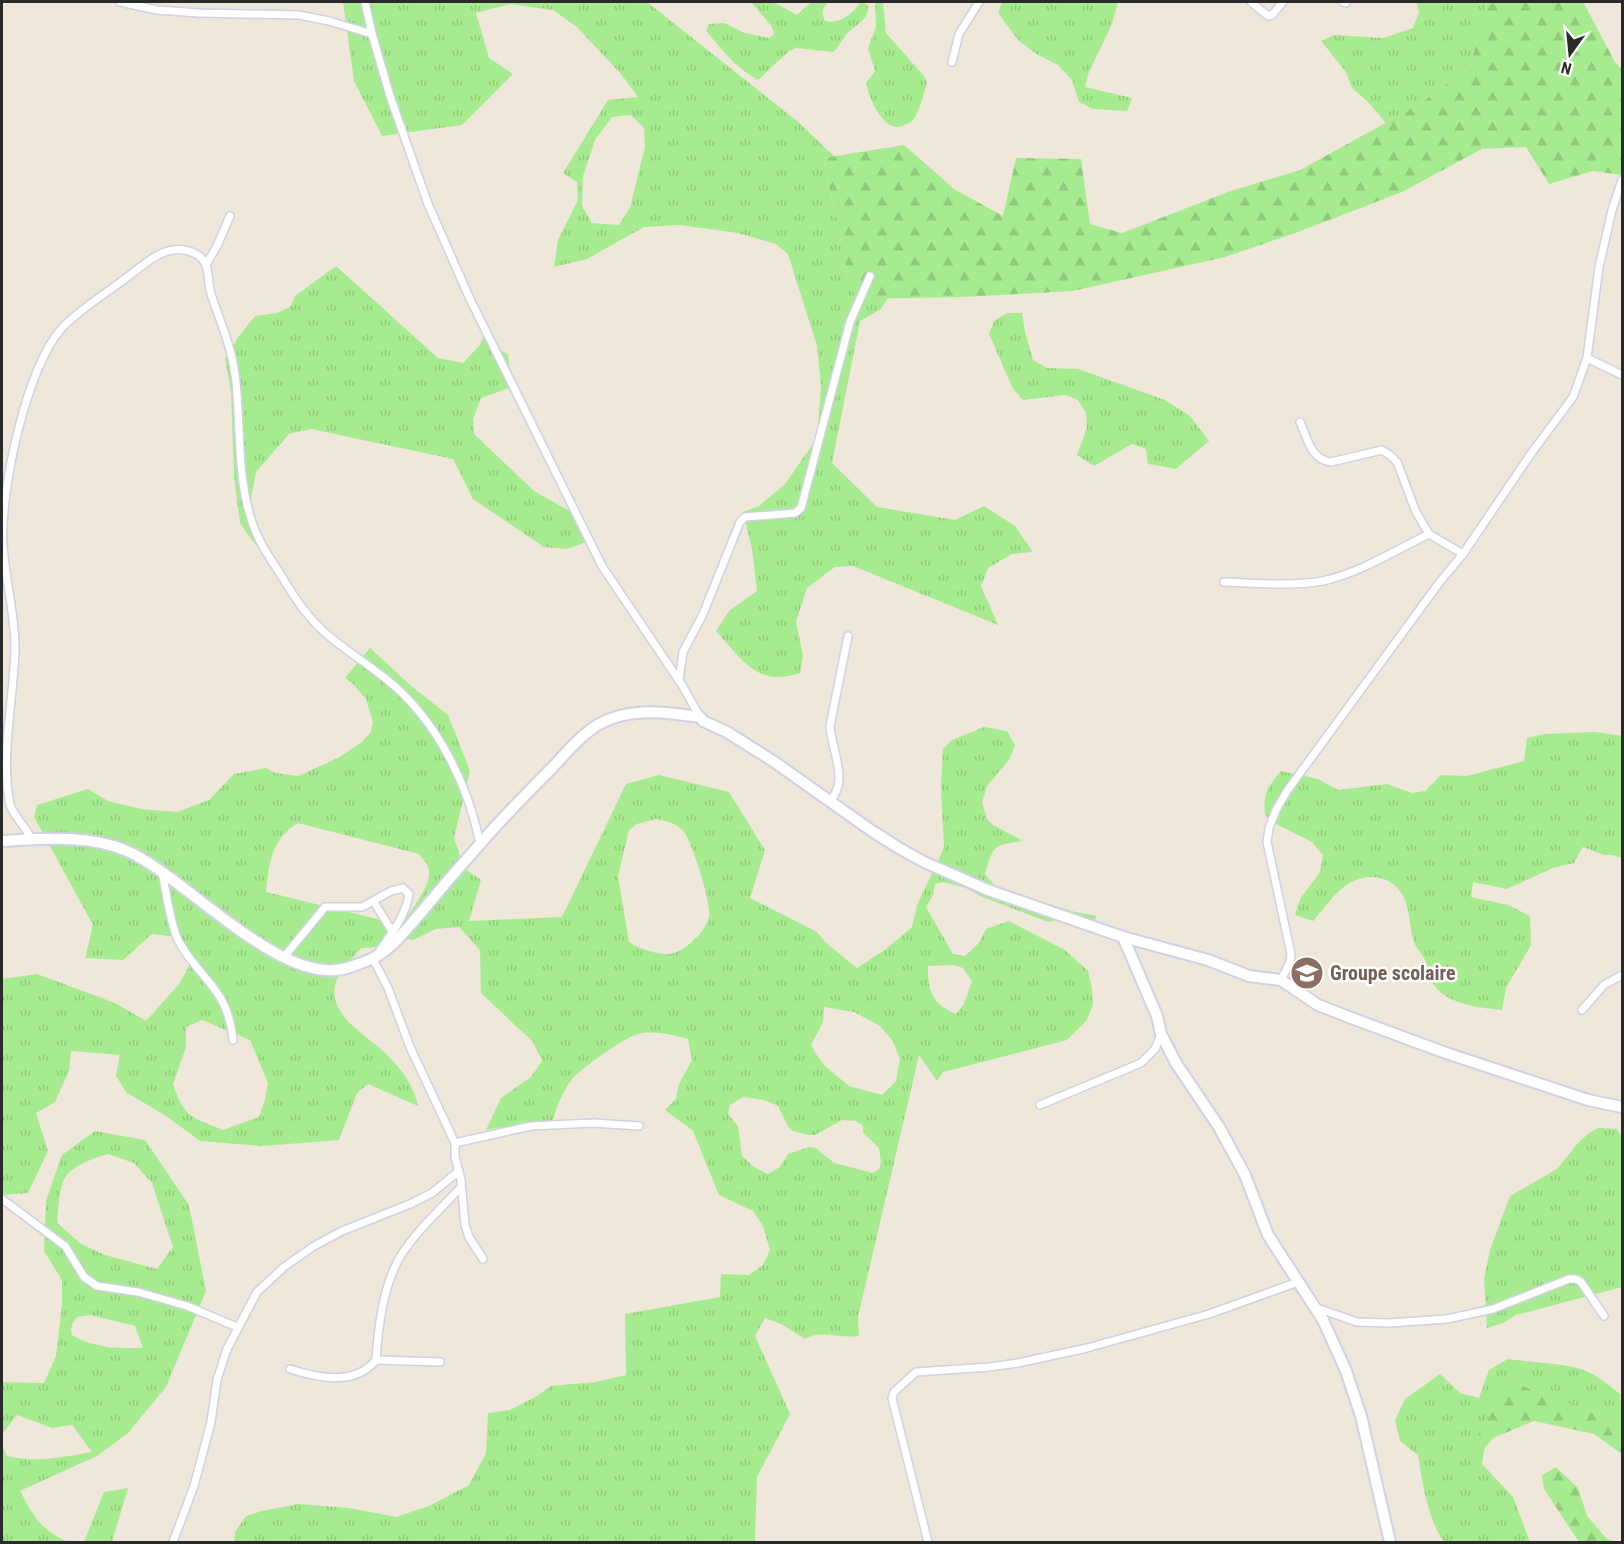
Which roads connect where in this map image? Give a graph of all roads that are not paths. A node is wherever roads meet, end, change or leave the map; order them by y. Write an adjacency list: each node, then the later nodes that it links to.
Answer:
1 (120, 2): 6 (street)
2 (365, 2): 6 (street)
3 (979, 2): 7 (street)
4 (1251, 2): 5 (street)
5 (1283, 2)
6 (372, 34): 20 (street)
7 (952, 62)
8 (1623, 180): 12 (street)
9 (230, 216): 10 (street)
10 (207, 263): 15 (street); 25 (street)
11 (870, 276): 20 (street)
12 (1587, 358): 13 (street); 17 (street)
13 (1623, 375)
14 (1300, 422): 16 (street)
15 (2, 523): 23 (street)
16 (1429, 534): 17 (street); 18 (street)
17 (1463, 554): 33 (street)
18 (1224, 582)
19 (848, 636): 22 (street)
20 (678, 680): 21 (street)
21 (700, 717): 22 (main road); 25 (main road)
22 (830, 802): 29 (main road)
23 (32, 840): 24 (main road); 26 (main road)
24 (2, 841)
25 (480, 843): 31 (main road)
26 (162, 871): 30 (main road); 36 (street)
27 (374, 902): 28 (street); 28 (street); 30 (street)
28 (393, 933): 31 (street)
29 (1123, 937): 33 (main road); 35 (main road)
30 (284, 957): 31 (main road)
31 (374, 957): 40 (street)
32 (1623, 975): 34 (street)
33 (1281, 980): 38 (main road)
34 (1582, 1010)
35 (1161, 1034): 37 (street); 45 (main road)
36 (233, 1040)
37 (1040, 1106)
38 (1623, 1107)
39 (639, 1126): 40 (street)
40 (455, 1143): 41 (street)
41 (459, 1171): 42 (street); 48 (street)
42 (461, 1187): 44 (street); 49 (street)
43 (2, 1199): 48 (street)
44 (483, 1258)
45 (1298, 1282): 46 (main road); 53 (street)
46 (1312, 1305): 47 (street); 54 (main road)
47 (1604, 1316)
48 (237, 1327): 52 (street)
49 (376, 1360): 50 (street); 51 (street)
50 (440, 1362)
51 (290, 1369)
52 (173, 1542)
53 (928, 1542)
54 (1390, 1542)

